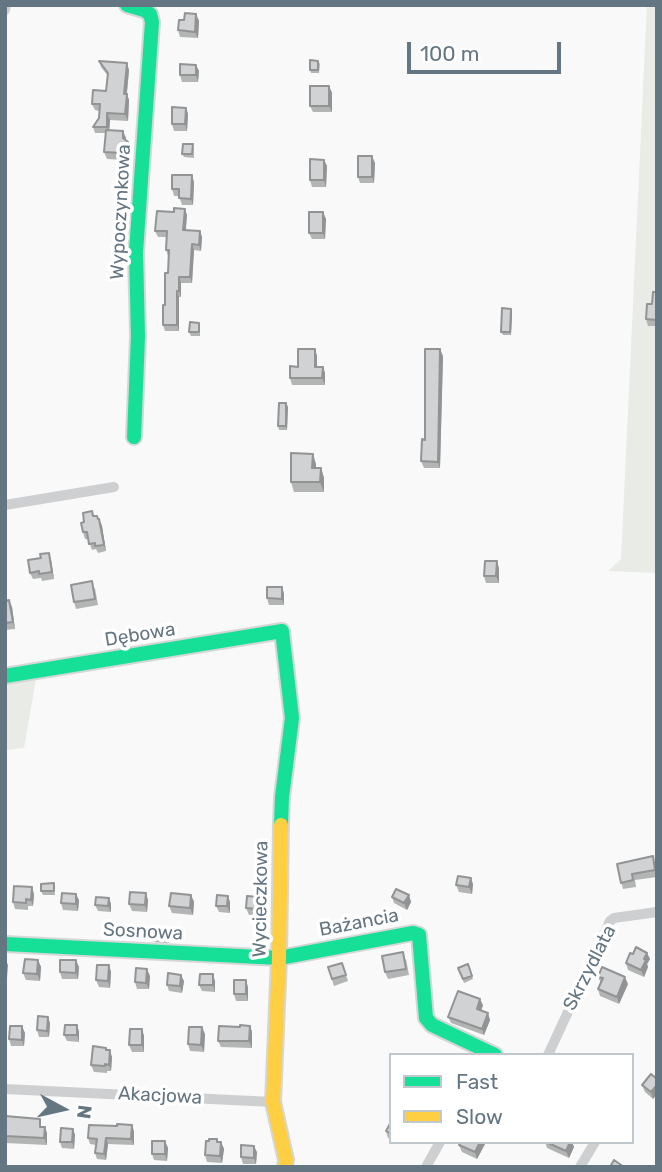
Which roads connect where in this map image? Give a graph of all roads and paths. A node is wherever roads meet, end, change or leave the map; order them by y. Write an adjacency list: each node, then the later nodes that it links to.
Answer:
1 (127, 5): 2 (street, Wypoczynkowa)
2 (134, 437)
3 (114, 487): 4 (street)
4 (5, 505)
5 (282, 631): 6 (street, Dębowa); 9 (street, Wycieczkowa)
6 (5, 676)
7 (657, 912): 11 (street, Skrzydlata)
8 (5, 944): 9 (street, Sosnowa)
9 (279, 958): 10 (street, Bażancia); 13 (street, Wycieczkowa)
10 (487, 1053)
11 (549, 1053)
12 (5, 1089): 13 (street, Akacjowa)
13 (273, 1101): 16 (street, Wycieczkowa)
14 (439, 1144): 17 (street)
15 (594, 1144): 18 (street)
16 (288, 1165)
17 (426, 1167)
18 (580, 1167)

